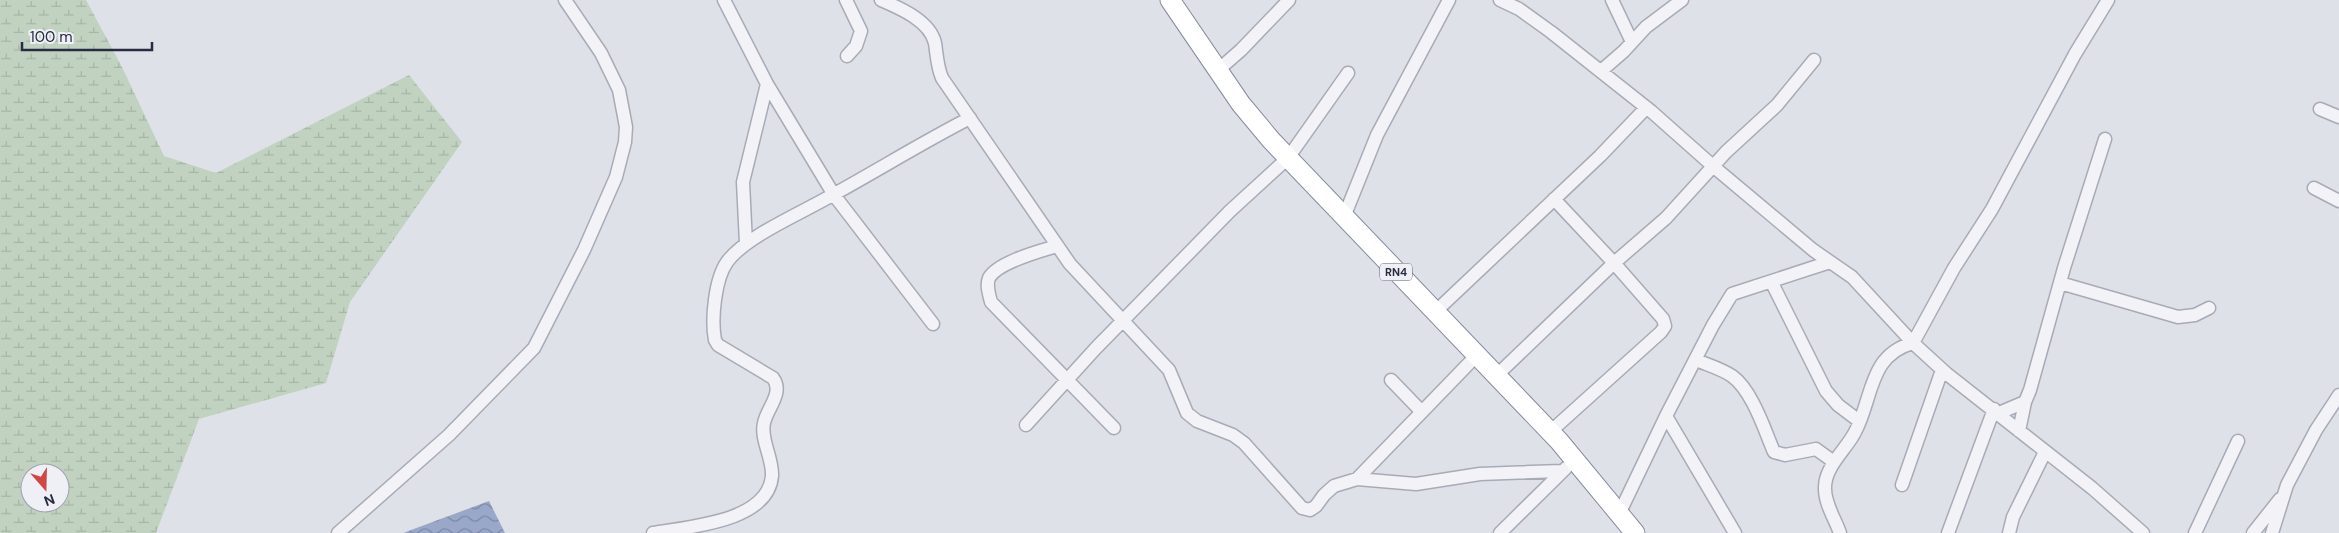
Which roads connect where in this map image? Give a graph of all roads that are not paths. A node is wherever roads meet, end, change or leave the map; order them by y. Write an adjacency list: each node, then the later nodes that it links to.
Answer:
1 (565, 0): 68 (street)
2 (724, 0): 18 (street)
3 (846, 0): 13 (street)
4 (881, 0): 22 (street)
5 (1170, 0): 15 (highway, RN4)
6 (1289, 0): 15 (street)
7 (1450, 0): 30 (street)
8 (1500, 0): 16 (street)
9 (1612, 0): 12 (street)
10 (1682, 0): 12 (street)
11 (2108, 0): 41 (street)
12 (1632, 42): 16 (street)
13 (847, 56)
14 (1814, 60): 25 (street)
15 (1217, 71): 24 (highway, RN4)
16 (1601, 71): 19 (street)
17 (1348, 72): 24 (street)
18 (767, 84): 27 (street); 31 (street)
19 (1646, 108): 25 (street); 28 (street)
20 (2320, 109): 21 (street)
21 (2339, 117)
22 (970, 118): 27 (street); 32 (street)
23 (2105, 139): 36 (street)
24 (1288, 158): 30 (highway, RN4); 39 (street)
25 (1714, 167): 33 (street); 34 (street)
26 (2314, 188): 29 (street)
27 (834, 195): 31 (street); 40 (street)
28 (1554, 199): 34 (street); 38 (street)
29 (2339, 201)
30 (1344, 217): 38 (highway, RN4)
31 (746, 244): 69 (street)
32 (1057, 246): 39 (street); 47 (street)
33 (1830, 262): 35 (street); 41 (street)
34 (1614, 263): 45 (street); 57 (street)
35 (1772, 283): 43 (street); 53 (street)
36 (2060, 283): 37 (street); 49 (street)
37 (2209, 308)
38 (1435, 312): 42 (highway, RN4)
39 (1124, 320): 47 (street); 62 (street)
40 (933, 324)
41 (1913, 344): 44 (street); 53 (street)
42 (1477, 355): 45 (highway, RN4); 50 (street)
43 (1696, 360): 52 (street); 60 (street)
44 (1942, 370): 51 (street); 63 (street)
45 (1496, 376): 57 (highway, RN4)
46 (1391, 380): 50 (street)
47 (1066, 381): 54 (street); 55 (street)
48 (2339, 395): 64 (street)
49 (2024, 402): 51 (street); 56 (street)
50 (1421, 411): 62 (street)
51 (1996, 411): 56 (street); 74 (street)
52 (1666, 416): 65 (street); 72 (street)
53 (1859, 421): 60 (street)
54 (1026, 425)
55 (1114, 428)
56 (2020, 431): 59 (street)
57 (1550, 432): 61 (highway, RN4)
58 (2238, 441): 77 (street)
59 (2045, 452): 75 (street); 76 (street)
60 (1834, 462): 73 (street)
61 (1568, 465): 62 (street); 65 (highway, RN4); 70 (street)
62 (1357, 478)
63 (1902, 485)
64 (2282, 497): 66 (street); 67 (street)
65 (1620, 512): 71 (highway, RN4)
66 (2261, 520): 67 (street); 78 (street)
67 (2272, 530)
68 (338, 533)
69 (653, 533)
70 (1500, 533)
71 (1635, 533)
72 (1735, 533)
73 (1840, 533)
74 (1948, 533)
75 (2009, 533)
76 (2143, 533)
77 (2195, 533)
78 (2253, 533)

